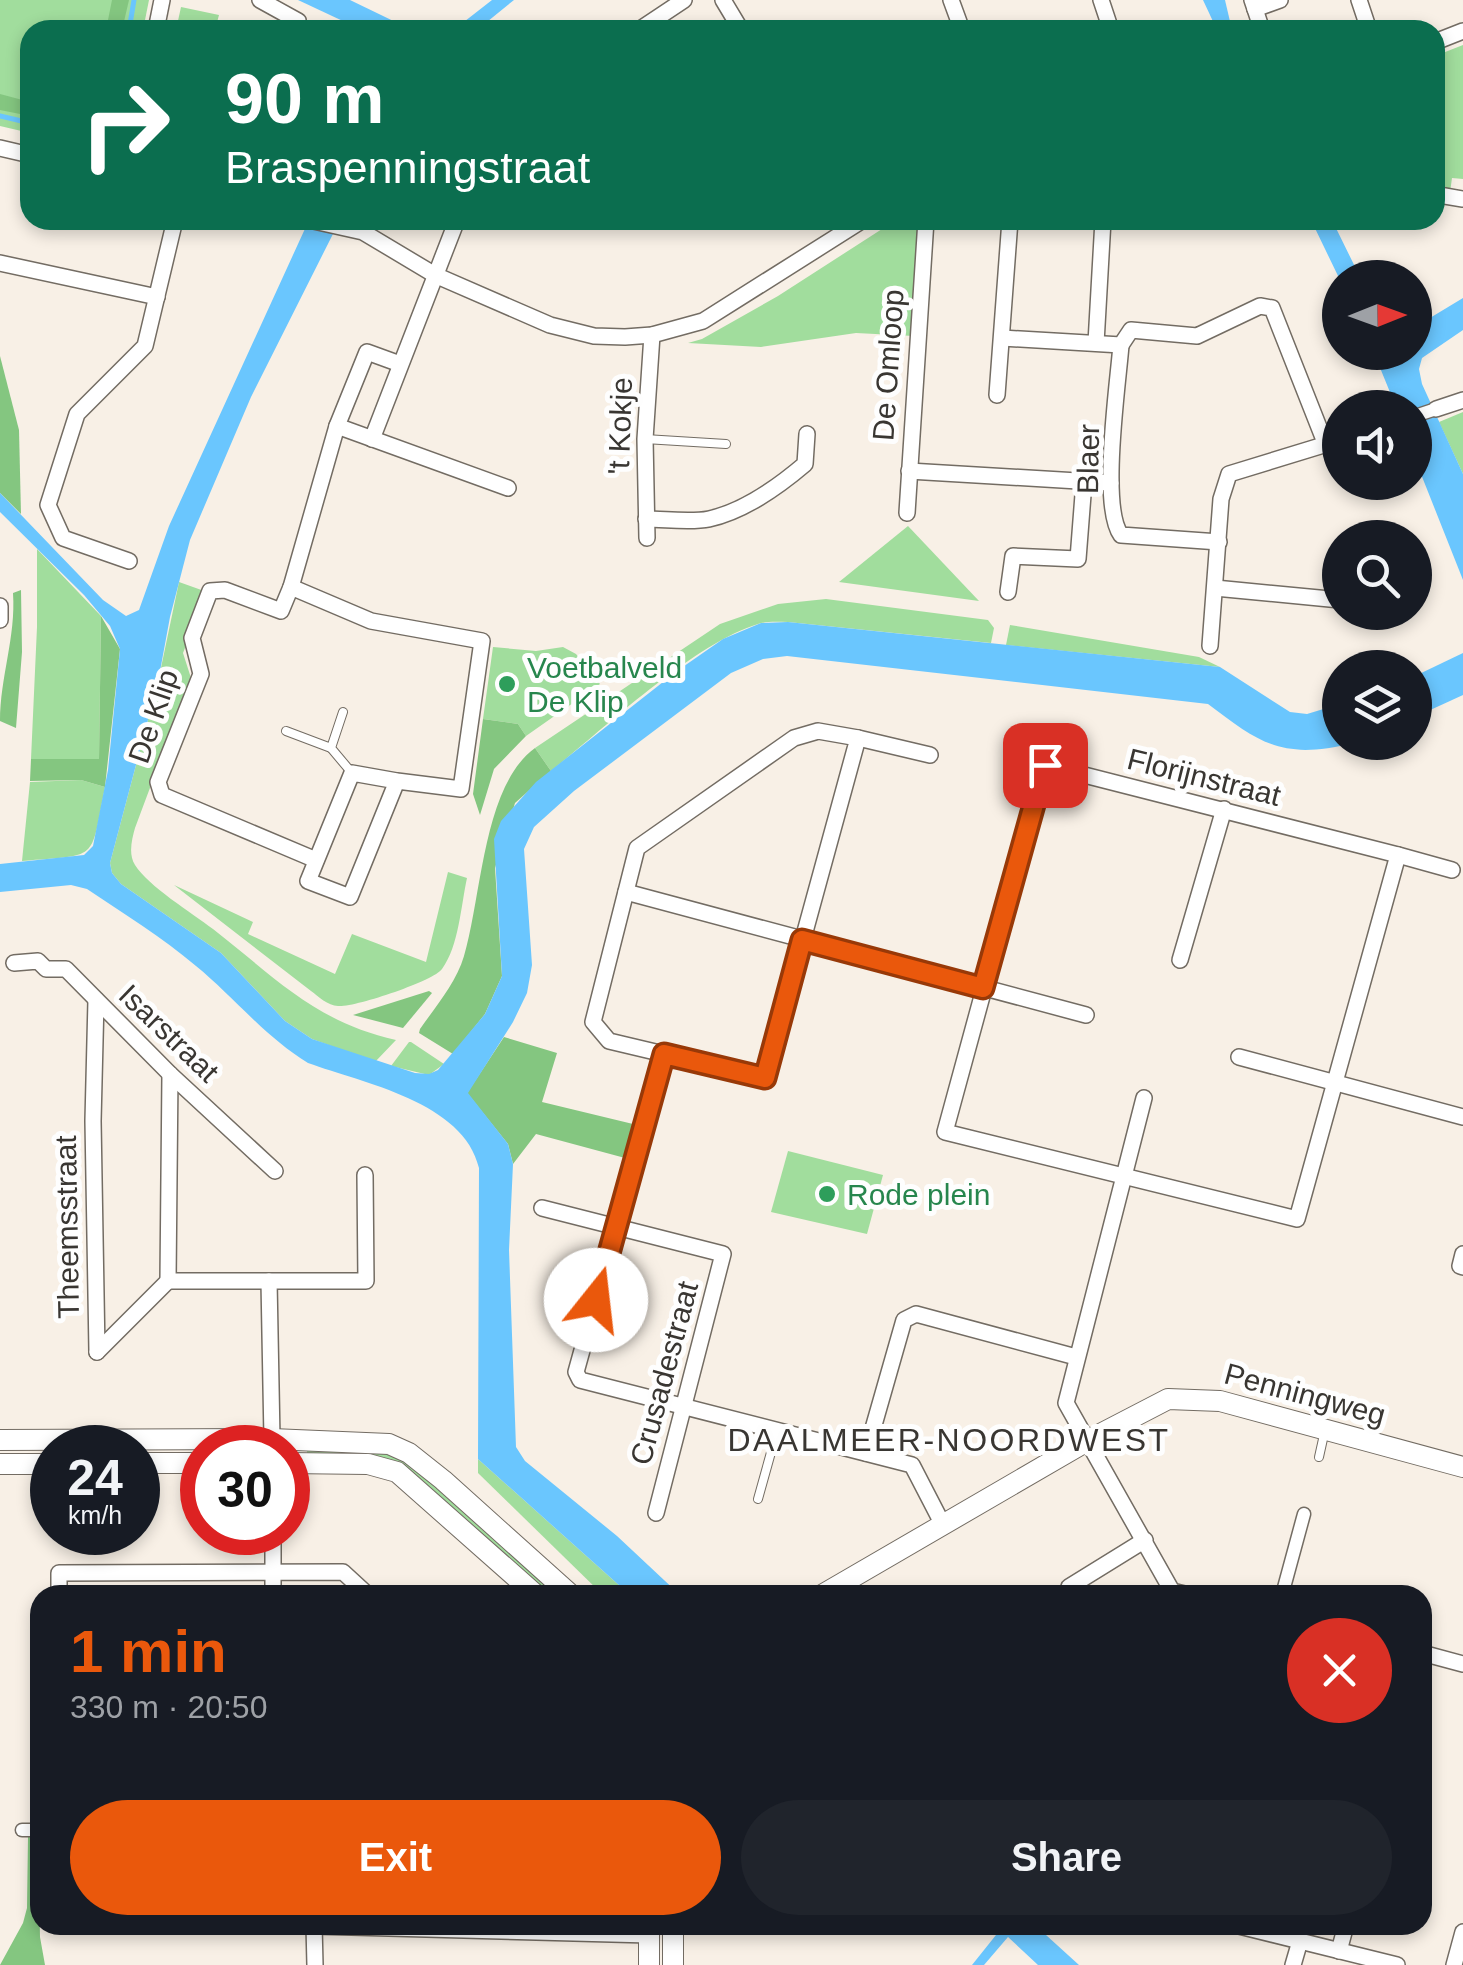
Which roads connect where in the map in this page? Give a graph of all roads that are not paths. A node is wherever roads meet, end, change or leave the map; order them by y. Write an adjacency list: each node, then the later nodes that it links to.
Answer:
1 (260, 0): 5 (street)
2 (684, 0): 6 (street)
3 (1280, 0): 4 (street)
4 (1253, 4)
5 (296, 20)
6 (654, 20)
7 (173, 230): 16 (street)
8 (355, 230): 15 (street)
9 (454, 230): 15 (street)
10 (843, 230): 17 (street)
11 (925, 230): 33 (street, De Omloop)
12 (1009, 230): 18 (street)
13 (1102, 230): 19 (street)
14 (0, 263): 16 (street)
15 (434, 274): 17 (street); 21 (street)
16 (157, 297): 41 (street)
17 (652, 336): 30 (street, 't Kokje)
18 (1002, 338): 19 (street); 22 (street)
19 (1096, 343): 20 (street)
20 (1121, 344): 26 (street); 35 (street, Blaer)
21 (400, 364): 27 (street); 29 (street)
22 (997, 395)
23 (1463, 400): 24 (street)
24 (1436, 409): 25 (street)
25 (1432, 410)
26 (1322, 419)
27 (337, 426): 29 (street); 42 (street)
28 (807, 434): 38 (street, 't Kokje)
29 (372, 439): 36 (street)
30 (645, 439): 31 (lane); 38 (street, 't Kokje)
31 (726, 444)
32 (1322, 446): 40 (street)
33 (909, 471): 34 (street); 37 (street, De Omloop)
34 (1084, 482): 35 (street); 44 (street, Blaer)
35 (1111, 483): 40 (street, Blaer)
36 (508, 488)
37 (907, 513)
38 (646, 519): 39 (street, 't Kokje)
39 (647, 538)
40 (1219, 542): 43 (street)
41 (129, 562)
42 (291, 588): 55 (street); 58 (street, De Klip)
43 (1215, 588): 45 (street); 48 (street)
44 (1008, 592)
45 (1322, 598)
46 (0, 606): 47 (street)
47 (0, 620)
48 (1210, 646)
49 (344, 712): 52 (lane)
50 (286, 732): 52 (lane)
51 (858, 738): 53 (street); 60 (street); 61 (street)
52 (331, 748): 54 (lane)
53 (930, 755)
54 (352, 774): 55 (street); 58 (street)
55 (397, 781): 58 (street)
56 (1224, 810): 57 (street, Florijnstraat); 62 (street); 64 (street, Florijnstraat)
57 (1398, 856): 59 (street, Florijnstraat); 70 (street, Florijnstraat)
58 (316, 860)
59 (1452, 870)
60 (626, 892): 61 (street); 67 (street)
61 (802, 940): 64 (street); 67 (street)
62 (1180, 960)
63 (14, 963): 65 (street, Isarstraat)
64 (983, 988): 66 (street); 75 (street, Florijnstraat)
65 (96, 1000): 69 (street, Isarstraat); 80 (street, Theemsstraat)
66 (1086, 1015)
67 (664, 1054): 77 (street)
68 (1239, 1057): 70 (street)
69 (170, 1074): 73 (street, Isarstraat); 80 (street)
70 (1334, 1082): 72 (street); 75 (street, Florijnstraat)
71 (1144, 1098): 75 (street)
72 (1463, 1117)
73 (275, 1171)
74 (365, 1175): 81 (street)
75 (1123, 1176): 82 (street)
76 (542, 1208): 77 (street, Crusadestraat)
77 (616, 1227): 83 (street); 83 (street, Crusadestraat)
78 (1463, 1254): 79 (street)
79 (1463, 1267)
80 (168, 1280): 81 (street)
81 (269, 1280): 84 (street)
82 (1076, 1357): 88 (street); 91 (street)
83 (683, 1406): 86 (street); 98 (street, Crusadestraat)
84 (272, 1425)
85 (1325, 1430): 88 (street, Penningweg); 92 (lane); 96 (street, Penningweg)
86 (777, 1431): 91 (street); 97 (lane)
87 (0, 1440): 89 (street)
88 (1087, 1441): 100 (street, Penningweg); 101 (street)
89 (180, 1442)
90 (310, 1443): 108 (street)
91 (866, 1453): 100 (street)
92 (1319, 1457)
93 (310, 1463): 107 (street)
94 (0, 1464): 95 (street)
95 (30, 1464)
96 (1463, 1467)
97 (758, 1499)
98 (656, 1513)
99 (1304, 1514): 112 (street)
100 (943, 1525): 109 (street, Penningweg)
101 (1145, 1540): 110 (street); 111 (street)
102 (273, 1555): 103 (street)
103 (273, 1572): 104 (street); 105 (street); 106 (street)
104 (60, 1585)
105 (273, 1585)
106 (357, 1585)
107 (525, 1585)
108 (561, 1585)
109 (839, 1585)
110 (1072, 1585)
111 (1169, 1585)
112 (1285, 1585)
113 (1432, 1656): 114 (street)
114 (1463, 1664)
115 (22, 1830): 116 (street)
116 (30, 1830)
117 (1463, 1932): 130 (street)
118 (314, 1935): 125 (street)
119 (648, 1935): 126 (street)
120 (673, 1935): 127 (street)
121 (1275, 1935): 123 (street)
122 (1343, 1935): 124 (street)
123 (1300, 1941): 124 (street); 128 (street)
124 (1339, 1951): 129 (street)
125 (315, 1965)
126 (649, 1965)
127 (673, 1965)
128 (1293, 1965)
129 (1398, 1965)
130 (1454, 1965)

